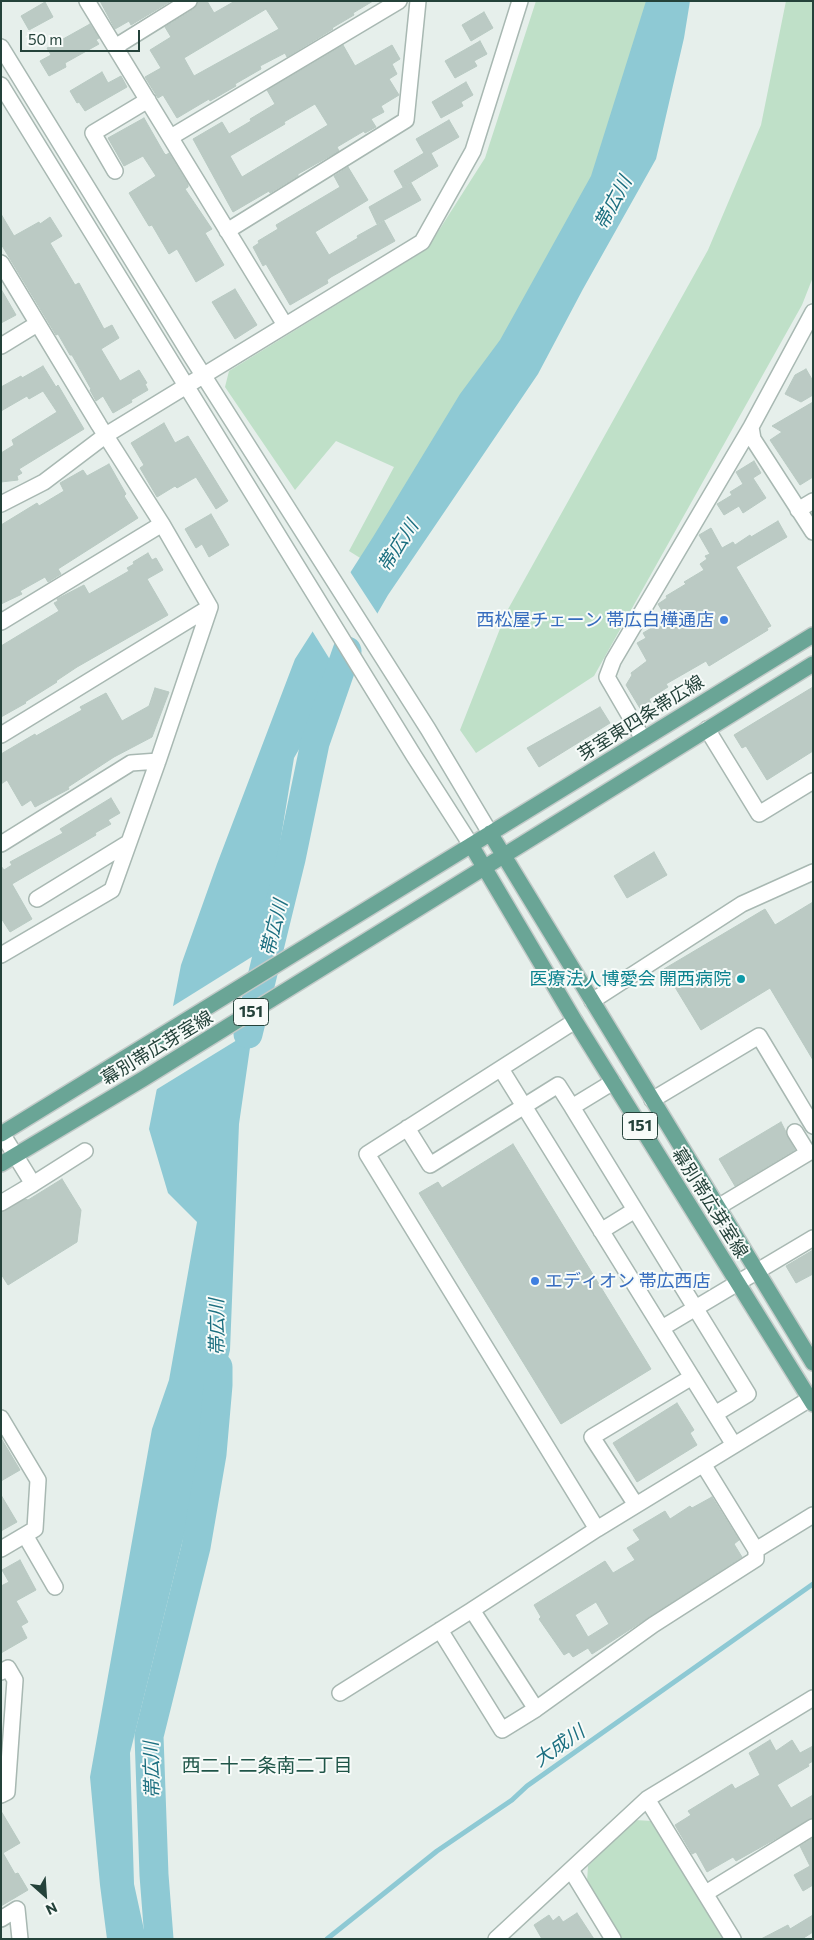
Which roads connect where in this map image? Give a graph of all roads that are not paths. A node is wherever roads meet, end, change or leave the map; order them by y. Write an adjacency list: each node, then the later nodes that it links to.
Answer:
1 (88, 1): 7 (street)
2 (189, 1): 7 (street)
3 (399, 1): 10 (street)
4 (418, 1): 12 (street)
5 (520, 1): 16 (street)
6 (1, 47): 18 (street)
7 (115, 47): 9 (street)
8 (1, 85): 19 (street)
9 (148, 100): 10 (street); 11 (street)
10 (171, 137): 12 (street)
11 (115, 171)
12 (227, 231): 16 (street)
13 (1, 263): 15 (street)
14 (811, 319): 20 (street)
15 (37, 324): 17 (street); 21 (street)
16 (285, 325): 18 (street)
17 (1, 346)
18 (204, 376): 19 (street); 36 (street)
19 (187, 386): 21 (street); 39 (street)
20 (751, 427): 24 (street); 33 (street)
21 (106, 435): 23 (street); 25 (street)
22 (813, 501): 24 (street)
23 (1, 504)
24 (798, 510): 26 (street)
25 (162, 524): 27 (street); 28 (street)
26 (813, 532)
27 (210, 607): 32 (street); 34 (street)
28 (1, 622)
29 (813, 635): 33 (main road, 芽室東四条帯広線)
30 (813, 664): 31 (main road)
31 (707, 729): 35 (street); 40 (main road)
32 (1, 734)
33 (643, 739): 36 (main road, 芽室東四条帯広線)
34 (158, 762): 37 (street); 38 (street)
35 (813, 781)
36 (490, 833): 39 (main road, 幕別帯広芽室線 / 151); 40 (main road, 幕別帯広芽室線 / 151)
37 (128, 843): 43 (street); 44 (street)
38 (1, 844)
39 (471, 845): 41 (main road, 幕別帯広芽室線 / 151); 55 (main road, 幕別帯広芽室線 / 151)
40 (503, 855): 41 (main road, 幕別帯広芽室線 / 151); 45 (main road, 幕別帯広芽室線 / 151)
41 (485, 867): 46 (main road, 幕別帯広芽室線 / 151); 57 (main road, 幕別帯広芽室線 / 151)
42 (813, 872): 45 (street)
43 (37, 899)
44 (2, 951)
45 (592, 1001): 49 (main road, 幕別帯広芽室線 / 151)
46 (576, 1021): 47 (street); 48 (main road, 幕別帯広芽室線 / 151)
47 (501, 1068): 50 (street); 53 (street)
48 (613, 1082): 51 (street); 66 (main road, 幕別帯広芽室線 / 151)
49 (652, 1100): 52 (street); 61 (main road, 幕別帯広芽室線 / 151)
50 (524, 1106): 51 (street); 53 (street); 63 (street)
51 (572, 1107): 62 (street)
52 (813, 1126)
53 (407, 1128): 78 (street)
54 (795, 1132): 61 (street)
55 (2, 1133): 57 (street)
56 (85, 1152): 59 (street)
57 (15, 1155): 58 (main road, 幕別帯広芽室線 / 151); 59 (street)
58 (1, 1164)
59 (33, 1184): 60 (street)
60 (1, 1203)
61 (718, 1207): 65 (main road, 幕別帯広芽室線 / 151)
62 (635, 1210): 63 (street); 67 (street)
63 (602, 1231): 68 (street)
64 (813, 1238): 65 (street)
65 (757, 1271): 66 (street); 69 (main road, 幕別帯広芽室線 / 151)
66 (737, 1283): 67 (street); 71 (main road, 幕別帯広芽室線 / 151)
67 (695, 1308): 68 (street); 72 (street)
68 (662, 1328): 70 (street)
69 (813, 1362)
70 (692, 1377): 72 (street); 76 (street)
71 (812, 1400): 74 (street)
72 (715, 1414): 74 (street)
73 (2, 1422): 79 (street)
74 (734, 1445): 75 (street)
75 (703, 1464): 76 (street); 81 (street)
76 (636, 1505): 78 (street)
77 (813, 1515): 81 (street)
78 (597, 1529): 83 (street)
79 (24, 1535): 80 (street); 82 (street)
80 (1, 1549)
81 (756, 1550): 88 (street)
82 (55, 1587)
83 (472, 1610): 84 (street); 88 (street)
84 (440, 1630): 86 (street); 88 (street)
85 (1, 1672): 89 (street)
86 (340, 1693)
87 (813, 1698): 90 (street)
88 (536, 1709)
89 (1, 1795)
90 (647, 1799): 92 (street); 93 (street)
91 (813, 1827): 93 (street)
92 (571, 1870): 96 (street); 97 (street)
93 (706, 1893): 98 (street)
94 (1, 1919): 95 (street)
95 (20, 1939)
96 (496, 1939)
97 (613, 1939)
98 (733, 1939)

